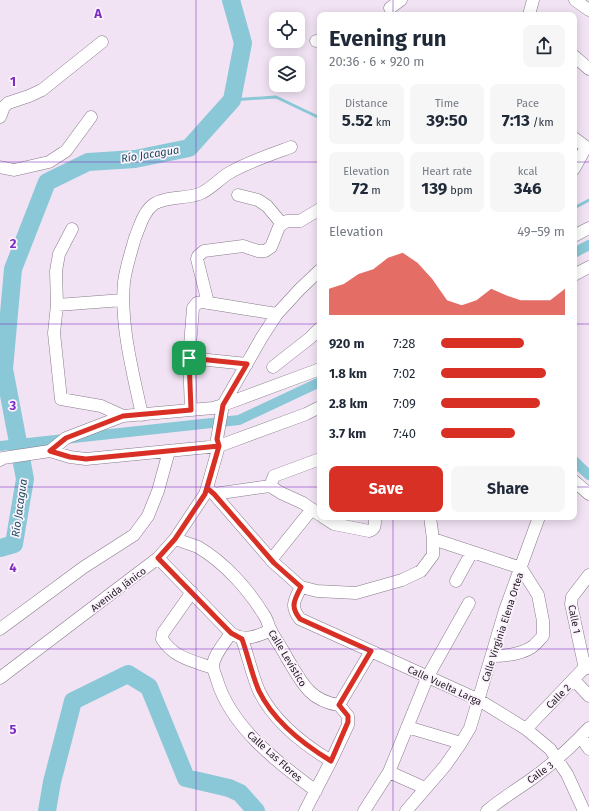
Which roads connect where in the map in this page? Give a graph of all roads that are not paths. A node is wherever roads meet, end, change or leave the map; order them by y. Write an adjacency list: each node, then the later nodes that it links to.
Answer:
1 (401, 0): 4 (street)
2 (533, 0): 6 (street)
3 (576, 0): 5 (street)
4 (390, 8)
5 (589, 10)
6 (530, 12)
7 (102, 42): 10 (street)
8 (577, 59): 9 (street)
9 (589, 70)
10 (0, 117)
11 (91, 117): 15 (street)
12 (577, 140): 14 (street)
13 (290, 147): 25 (street)
14 (577, 164)
15 (0, 167)
16 (238, 195): 18 (street)
17 (317, 212): 18 (street)
18 (282, 224): 26 (street)
19 (589, 228): 21 (street)
20 (72, 229): 27 (street)
21 (577, 234)
22 (589, 267): 23 (street)
23 (577, 273)
24 (317, 278): 28 (street, Avenida Jánico)
25 (123, 300): 27 (street); 37 (street)
26 (208, 303): 28 (street); 30 (street)
27 (57, 305): 38 (street)
28 (277, 314): 31 (street, Avenida Jánico)
29 (317, 331): 32 (street)
30 (189, 358): 31 (street); 36 (street)
31 (247, 364): 34 (street, Avenida Jánico)
32 (272, 367)
33 (317, 370): 34 (street)
34 (222, 408): 36 (street); 39 (street, Avenida Jánico)
35 (317, 408): 39 (street)
36 (191, 410): 37 (street)
37 (142, 415): 38 (street)
38 (123, 416): 40 (street)
39 (218, 442): 41 (street); 46 (street, Avenida Jánico)
40 (50, 451): 41 (street); 42 (street)
41 (169, 451): 65 (street)
42 (1, 458)
43 (317, 460): 45 (street)
44 (577, 484): 47 (street)
45 (270, 486): 46 (street); 48 (street)
46 (210, 491): 54 (street, Avenida Jánico); 58 (street)
47 (589, 494)
48 (316, 512): 58 (street)
49 (328, 520): 53 (street)
50 (375, 520): 53 (street)
51 (430, 520): 55 (street)
52 (538, 520): 59 (street, Calle Virginia Elena Ortea)
53 (352, 523)
54 (175, 539): 57 (street, Avenida Jánico); 66 (street, Calle Levístico)
55 (433, 540): 56 (street); 62 (street)
56 (472, 552): 59 (street); 61 (street)
57 (158, 558): 63 (street); 73 (street, Avenida Jánico)
58 (271, 560): 62 (street)
59 (521, 568): 69 (street, Calle Virginia Elena Ortea); 69 (street)
60 (589, 575): 70 (street, Calle 1)
61 (456, 581)
62 (301, 587): 68 (street, Calle Vuelta Larga)
63 (192, 592): 67 (street); 71 (street)
64 (469, 603): 72 (street)
65 (0, 629)
66 (271, 630): 67 (street); 77 (street, Calle Levístico)
67 (237, 636): 71 (street); 85 (street)
68 (371, 651): 72 (street, Calle Vuelta Larga); 77 (street)
69 (492, 656): 76 (street, Calle Virginia Elena Ortea)
70 (587, 666): 74 (street, Calle 2)
71 (213, 668): 88 (street, Calle Las Flores)
72 (428, 676): 76 (street, Calle Vuelta Larga); 78 (street)
73 (0, 678)
74 (574, 680): 75 (street); 80 (street, Calle 2)
75 (589, 696)
76 (479, 700): 80 (street, Calle Vuelta Larga); 82 (street, Calle Virginia Elena Ortea)
77 (339, 705): 85 (street)
78 (407, 727): 82 (street); 86 (street)
79 (589, 728): 81 (street, Calle 3)
80 (526, 729): 84 (street, Calle Vuelta Larga)
81 (580, 737): 83 (street); 84 (street, Calle 3)
82 (461, 743): 87 (street, Calle Virginia Elena Ortea)
83 (589, 749)
84 (557, 760): 92 (street, Calle 3); 93 (street, Calle Vuelta Larga)
85 (331, 761): 88 (street)
86 (389, 772): 87 (street); 90 (street)
87 (426, 788): 91 (street, Calle Virginia Elena Ortea)
88 (316, 791): 89 (street)
89 (305, 811)
90 (364, 811)
91 (406, 811)
92 (487, 811)
93 (584, 811)

